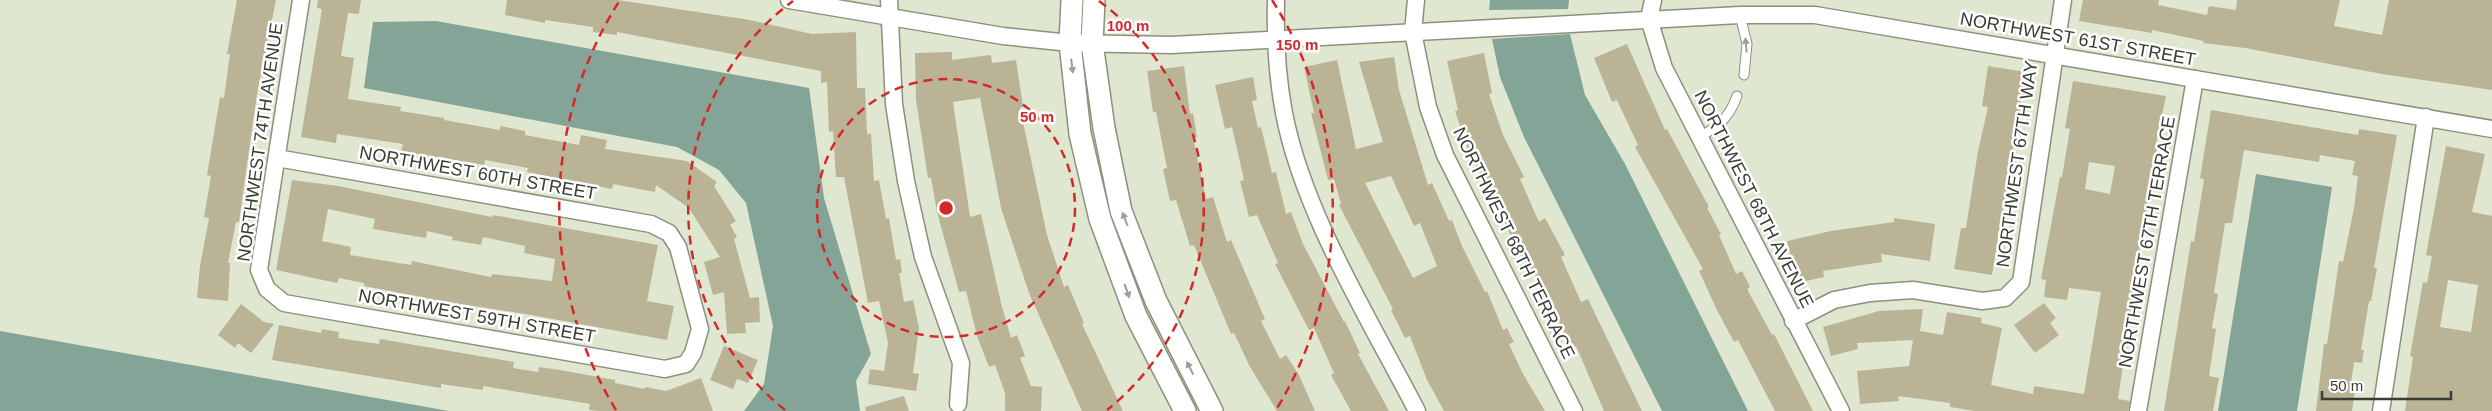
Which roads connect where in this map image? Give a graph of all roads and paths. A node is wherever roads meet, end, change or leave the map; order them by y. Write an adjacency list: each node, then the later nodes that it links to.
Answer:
1 (301, 0): 24 (street, NORTHWEST 74TH AVENUE)
2 (788, 0): 11 (street, NORTHWEST 61ST STREET)
3 (889, 0): 11 (street)
4 (1072, 0): 15 (street)
5 (1094, 0): 16 (street)
6 (1276, 0): 14 (street)
7 (1416, 0): 13 (street, NORTHWEST 68TH TERRACE)
8 (1653, 0): 12 (street, NORTHWEST 68TH AVENUE)
9 (2063, 0): 17 (street, NORTHWEST 67TH WAY)
10 (1740, 15): 12 (street, NORTHWEST 61ST STREET); 17 (street, NORTHWEST 61ST STREET); 18 (lane, one-way to 10)
11 (888, 18): 15 (street, NORTHWEST 61ST STREET); 28 (street)
12 (1649, 19): 13 (street, NORTHWEST 61ST STREET); 23 (street, NORTHWEST 68TH AVENUE)
13 (1414, 32): 14 (street, NORTHWEST 61ST STREET); 32 (street, NORTHWEST 68TH TERRACE)
14 (1275, 40): 16 (street, NORTHWEST 61ST STREET); 31 (street)
15 (1070, 43): 16 (street, NORTHWEST 61ST STREET); 29 (street, one-way to 29)
16 (1092, 43): 30 (street, one-way to 16)
17 (2054, 54): 19 (street, NORTHWEST 61ST STREET); 26 (street, NORTHWEST 67TH WAY)
18 (1744, 75)
19 (2195, 79): 21 (street, NORTHWEST 61ST STREET); 34 (street, NORTHWEST 67TH TERRACE)
20 (1737, 96): 23 (lane)
21 (2426, 117): 22 (street, NORTHWEST 61ST STREET); 35 (street)
22 (2492, 129)
23 (1699, 137): 26 (street, NORTHWEST 68TH AVENUE)
24 (277, 158): 25 (street, NORTHWEST 74TH AVENUE); 27 (street, NORTHWEST 60TH STREET)
25 (267, 289): 27 (street, NORTHWEST 59TH STREET)
26 (1793, 321): 33 (street, NORTHWEST 68TH AVENUE)
27 (686, 364)
28 (958, 404)
29 (1185, 411)
30 (1212, 411)
31 (1417, 411)
32 (1574, 411)
33 (1841, 411)
34 (2138, 411)
35 (2381, 411)

